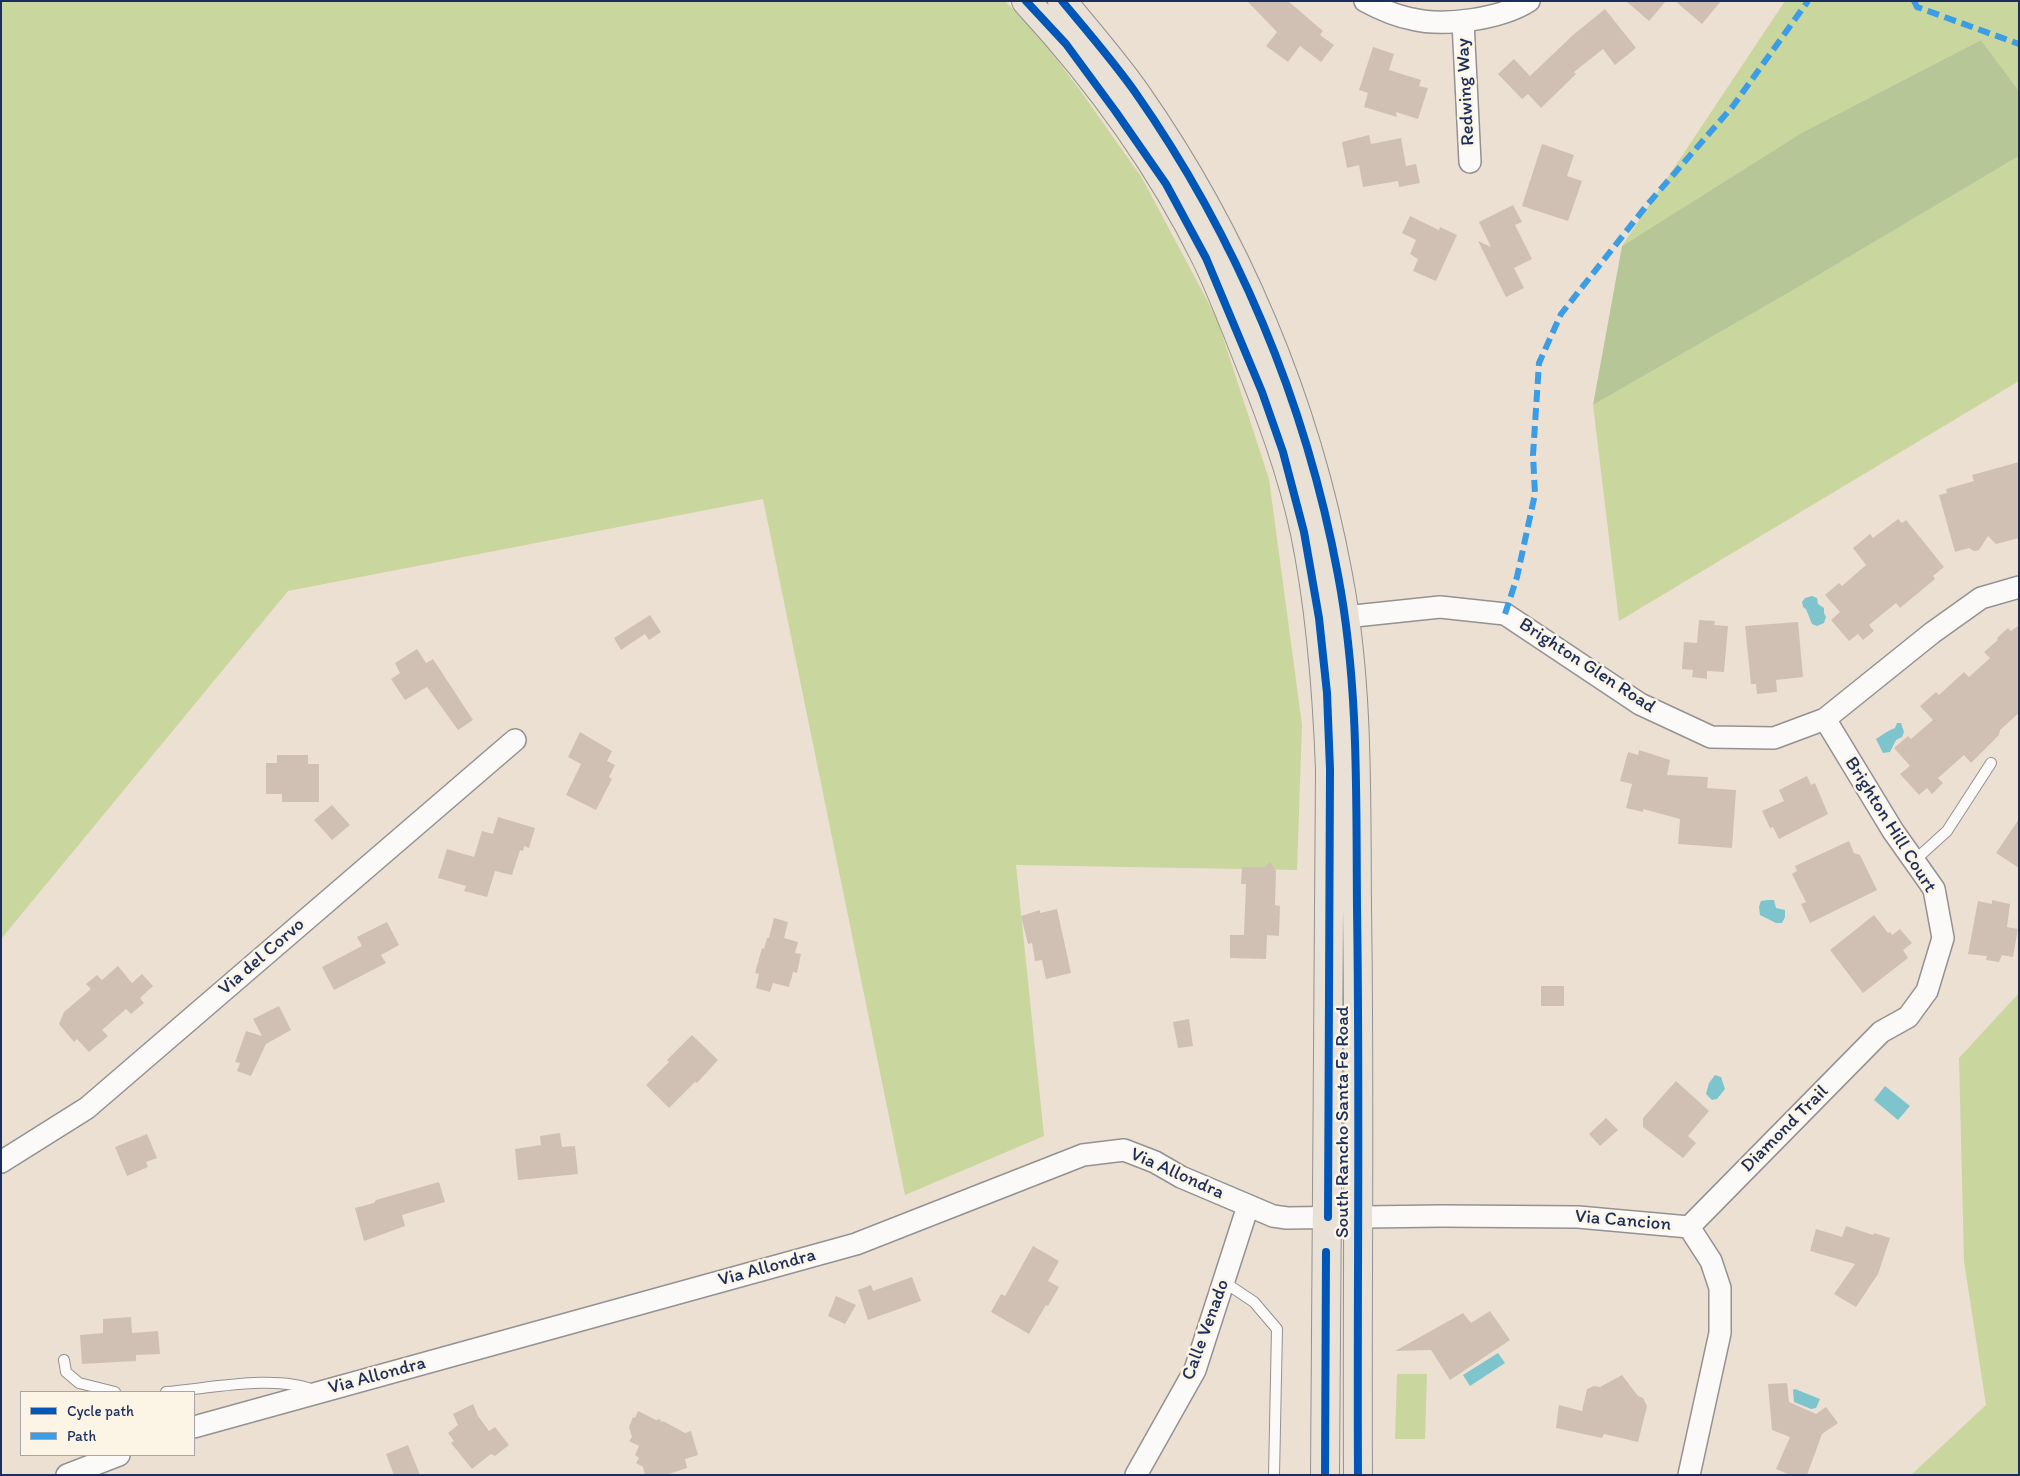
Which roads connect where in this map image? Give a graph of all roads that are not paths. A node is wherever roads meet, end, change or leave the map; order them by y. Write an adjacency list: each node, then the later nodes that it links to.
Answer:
1 (1026, 1): 16 (main road, South Rancho Santa Fe Road)
2 (1062, 1): 8 (main road, South Rancho Santa Fe Road)
3 (1365, 1): 5 (street)
4 (1529, 1): 5 (street)
5 (1463, 22): 6 (street, Redwing Way)
6 (1470, 162)
7 (2019, 587): 9 (street, Brighton Glen Road)
8 (1346, 617): 9 (street, Brighton Glen Road); 17 (main road, South Rancho Santa Fe Road)
9 (1825, 719): 12 (street, Brighton Hill Court)
10 (515, 740): 14 (street, Via del Corvo)
11 (1992, 763): 12 (lane)
12 (1915, 860): 13 (street, Brighton Hill Court)
13 (1881, 1032): 18 (street, Diamond Trail)
14 (1, 1162)
15 (1248, 1206): 16 (street, Via Allondra); 19 (street, Calle Venado); 23 (street, Via Allondra)
16 (1328, 1216): 17 (street, Via Cancion); 29 (main road, South Rancho Santa Fe Road)
17 (1359, 1217): 18 (street, Via Cancion); 30 (main road, South Rancho Santa Fe Road)
18 (1689, 1227): 31 (street, Via Cancion)
19 (1224, 1282): 27 (street, Calle Venado); 28 (lane)
20 (64, 1360): 21 (lane)
21 (111, 1391)
22 (177, 1391): 23 (lane)
23 (319, 1392): 24 (street, Via Allondra)
24 (195, 1427)
25 (116, 1456): 26 (street)
26 (66, 1475)
27 (1136, 1475)
28 (1274, 1475)
29 (1325, 1475)
30 (1358, 1475)
31 (1689, 1475)

